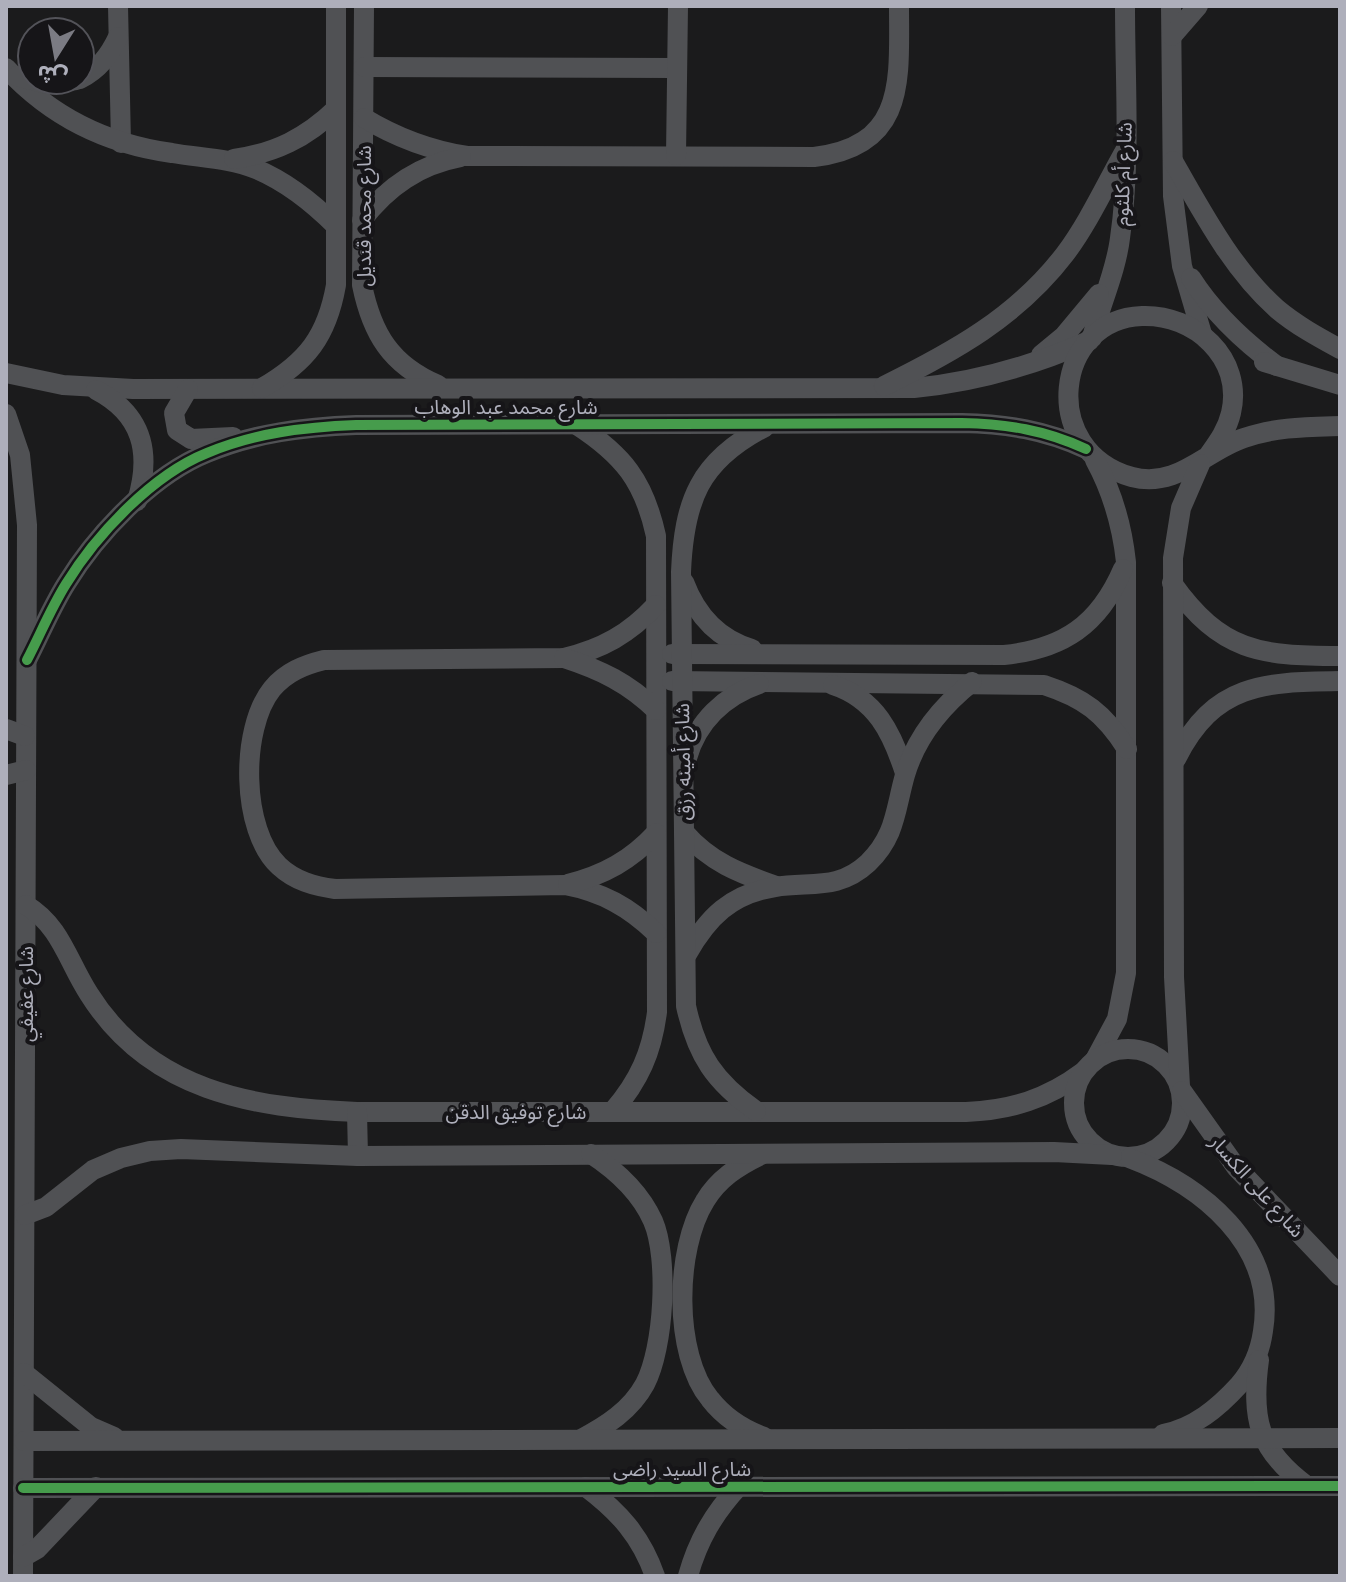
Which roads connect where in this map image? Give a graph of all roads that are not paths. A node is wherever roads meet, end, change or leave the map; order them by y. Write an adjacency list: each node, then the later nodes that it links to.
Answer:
1 (118, 6): 10 (street)
2 (336, 6): 15 (street, شارع محمد قنديل)
3 (364, 6): 11 (street, شارع محمد قنديل)
4 (678, 6): 13 (street)
5 (899, 6): 19 (street)
6 (1125, 6): 18 (street, شارع أم كلثوم)
7 (1171, 6): 9 (street)
8 (1198, 6): 9 (street)
9 (1172, 36): 22 (street)
10 (118, 37): 12 (street); 17 (street)
11 (364, 67): 13 (street); 16 (street, شارع محمد قنديل)
12 (96, 68)
13 (677, 68): 19 (street)
14 (9, 71): 17 (street)
15 (336, 109): 21 (street); 24 (street, شارع محمد قنديل)
16 (364, 118): 20 (street); 23 (street, شارع محمد قنديل)
17 (121, 143): 21 (street)
18 (1126, 149): 26 (street, شارع أم كلثوم); 38 (street)
19 (676, 155): 20 (street)
20 (467, 156): 23 (street)
21 (227, 160): 24 (street)
22 (1173, 160): 25 (street); 29 (street)
23 (362, 220): 35 (street, شارع محمد قنديل)
24 (336, 226): 37 (street, شارع محمد قنديل)
25 (1182, 266): 27 (street); 30 (street)
26 (1112, 269): 28 (street, شارع أم كلثوم); 31 (street)
27 (1206, 337): 28 (street); 30 (street); 45 (street)
28 (1091, 340): 31 (street, شارع محمد عبد الوهاب); 44 (street)
29 (1340, 349)
30 (1277, 366): 33 (street)
31 (1020, 369): 38 (street, شارع محمد عبد الوهاب)
32 (6, 373): 34 (street, شارع محمد عبد الوهاب)
33 (1340, 385)
34 (92, 388): 36 (street, شارع محمد عبد الوهاب); 46 (street)
35 (446, 388): 37 (street, شارع محمد عبد الوهاب); 38 (street, شارع محمد عبد الوهاب)
36 (188, 389): 37 (street, شارع محمد عبد الوهاب); 43 (street)
37 (262, 389)
38 (878, 389)
39 (6, 414): 56 (street, شارع عفيفي)
40 (577, 425): 41 (street, شارع محمد عبد الوهاب); 43 (street, شارع محمد عبد الوهاب); 50 (street, شارع أمينه رزق)
41 (770, 425): 44 (street, شارع محمد عبد الوهاب); 48 (street, شارع أمينه رزق)
42 (1340, 426): 45 (street)
43 (258, 436): 46 (street, شارع محمد عبد الوهاب)
44 (1090, 453): 45 (street); 47 (street)
45 (1205, 459): 49 (street)
46 (137, 501): 56 (street, شارع محمد عبد الوهاب)
47 (1126, 562): 53 (street); 65 (street)
48 (681, 572): 52 (street, شارع أمينه رزق); 53 (street)
49 (1172, 583): 54 (street); 66 (street)
50 (656, 605): 51 (street, شارع أمينه رزق); 55 (street)
51 (656, 654): 52 (street); 57 (street, شارع أمينه رزق)
52 (682, 654): 53 (street); 58 (street, شارع أمينه رزق)
53 (771, 654)
54 (1340, 656)
55 (564, 658): 63 (street); 72 (street)
56 (27, 660): 64 (street, شارع عفيفي)
57 (656, 681): 58 (street); 63 (street, شارع أمينه رزق)
58 (683, 681): 59 (street); 67 (street, شارع أمينه رزق)
59 (769, 681): 60 (street); 67 (street)
60 (824, 681): 62 (street); 69 (street)
61 (1340, 681): 66 (street)
62 (972, 682): 65 (street); 69 (street)
63 (656, 710): 71 (street, شارع أمينه رزق)
64 (15, 732): 68 (street, شارع عفيفي)
65 (1127, 749): 77 (street)
66 (1174, 762): 78 (street)
67 (684, 770): 70 (street, شارع أمينه رزق)
68 (16, 772): 74 (street, شارع عفيفي)
69 (905, 773): 73 (street)
70 (684, 832): 73 (street); 76 (street, شارع أمينه رزق)
71 (656, 833): 72 (street); 75 (street, شارع أمينه رزق)
72 (565, 885): 75 (street)
73 (776, 886): 76 (street)
74 (26, 905): 81 (street, شارع توفيق الدقن); 86 (street, شارع عفيفي)
75 (656, 933): 79 (street, شارع أمينه رزق)
76 (686, 956): 80 (street, شارع أمينه رزق)
77 (1089, 1066): 78 (street); 80 (street, شارع توفيق الدقن); 85 (street)
78 (1180, 1088): 85 (street); 87 (street, شارع على الكسار)
79 (613, 1111): 80 (street, شارع توفيق الدقن); 81 (street, شارع توفيق الدقن)
80 (756, 1111)
81 (357, 1112): 84 (street)
82 (591, 1154): 83 (street); 84 (street); 93 (street)
83 (763, 1154): 85 (street); 94 (street)
84 (358, 1156): 86 (street)
85 (1121, 1156): 88 (street)
86 (25, 1215): 89 (street, شارع عفيفي)
87 (1340, 1276)
88 (1260, 1352): 91 (street); 92 (street)
89 (24, 1373): 95 (street, شارع عفيفي); 96 (street)
90 (1340, 1438): 92 (street, شارع السيد راضى)
91 (1143, 1439): 92 (street, شارع السيد راضى); 94 (street, شارع السيد راضى)
92 (1263, 1439): 98 (street)
93 (579, 1440): 94 (street, شارع السيد راضى); 96 (street, شارع السيد راضى)
94 (771, 1440)
95 (24, 1441): 96 (street, شارع السيد راضى); 102 (street, شارع عفيفي)
96 (121, 1441)
97 (739, 1486): 98 (street, شارع السيد راضى); 101 (street, شارع السيد راضى); 105 (street)
98 (1307, 1486): 99 (street, شارع السيد راضى)
99 (1340, 1486)
100 (96, 1487): 101 (street, شارع السيد راضى); 102 (street, شارع السيد راضى); 103 (street)
101 (586, 1487): 104 (street)
102 (23, 1488): 103 (street, شارع عفيفي)
103 (23, 1567)
104 (655, 1576)
105 (688, 1576)

